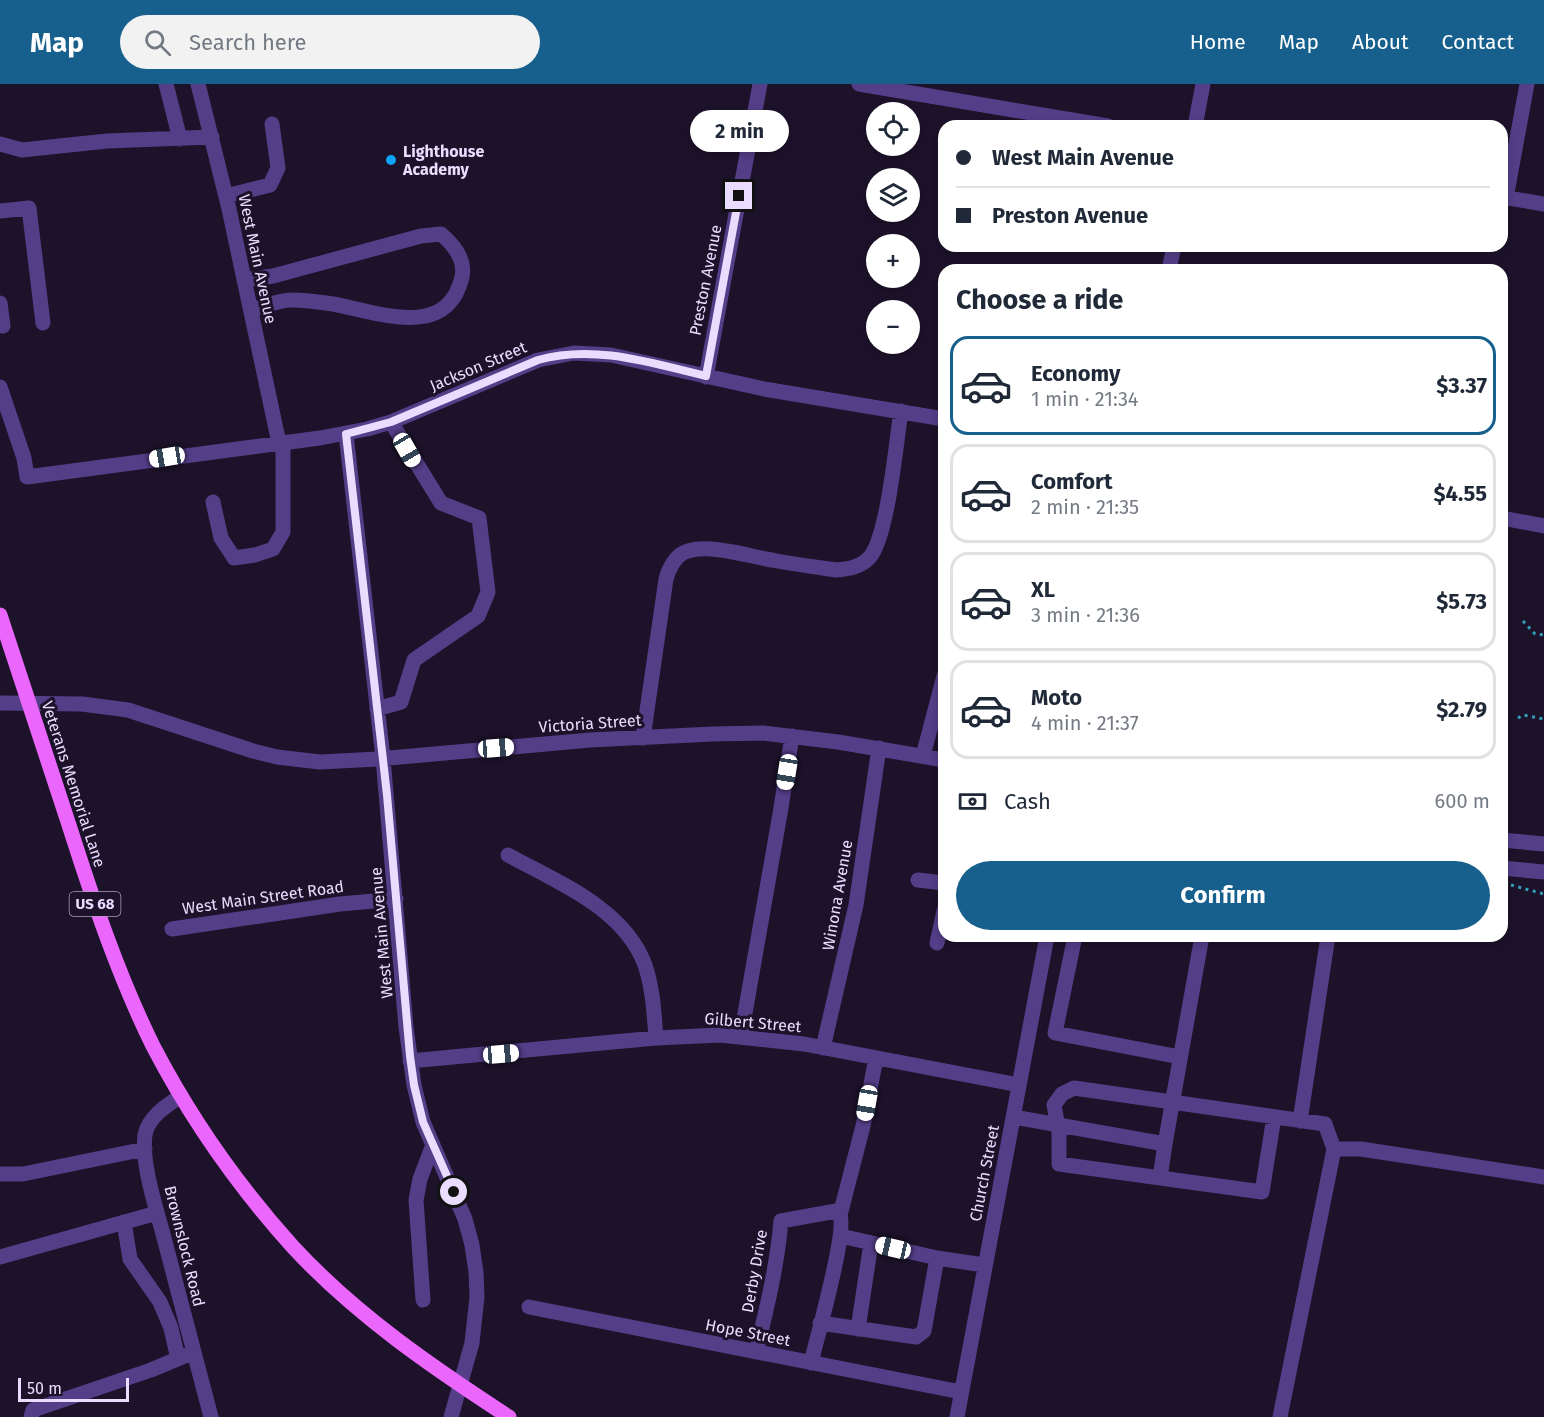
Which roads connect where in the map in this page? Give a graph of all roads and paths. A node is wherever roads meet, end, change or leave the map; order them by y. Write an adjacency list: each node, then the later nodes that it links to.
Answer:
1 (166, 84): 11 (street)
2 (198, 84): 10 (street, West Main Avenue)
3 (760, 84): 23 (street, Preston Avenue)
4 (859, 84): 7 (street)
5 (1203, 84): 8 (street)
6 (1527, 84): 13 (street)
7 (1072, 120)
8 (1196, 120)
9 (272, 124): 14 (street)
10 (212, 138): 11 (street); 14 (street, West Main Avenue)
11 (180, 139): 12 (street)
12 (0, 144)
13 (1508, 177)
14 (226, 196): 18 (street, West Main Avenue)
15 (1508, 198): 16 (street)
16 (1544, 204)
17 (0, 211): 21 (street)
18 (244, 280): 20 (street, West Main Avenue); 20 (street)
19 (0, 303): 22 (street)
20 (251, 310): 29 (street, West Main Avenue)
21 (43, 323)
22 (3, 326)
23 (706, 376): 25 (street, Jackson Street); 27 (street, Jackson Street)
24 (0, 387): 29 (street, Jackson Street)
25 (901, 411): 26 (street, Jackson Street); 43 (street)
26 (938, 418)
27 (391, 422): 28 (street, Jackson Street); 39 (street)
28 (346, 434): 29 (street, Jackson Street); 39 (street, West Main Avenue)
29 (281, 443): 30 (street, West Main Avenue)
30 (213, 502)
31 (1508, 519): 32 (street)
32 (1544, 526)
33 (0, 615): 38 (main road, Veterans Memorial Lane / US 68)
34 (1522, 621): 35 (path)
35 (1544, 635)
36 (938, 699): 45 (street)
37 (0, 703): 38 (street, Victoria Street)
38 (29, 704): 46 (street, Victoria Street); 72 (main road, Veterans Memorial Lane / US 68)
39 (377, 709): 46 (street, West Main Avenue)
40 (1518, 718): 41 (path)
41 (1544, 719)
42 (792, 736): 43 (street, Victoria Street); 44 (street, Victoria Street); 65 (street)
43 (643, 738): 46 (street, Victoria Street)
44 (879, 748): 45 (street, Victoria Street); 67 (street, Winona Avenue)
45 (923, 756): 47 (street, Victoria Street)
46 (383, 758): 57 (street, West Main Avenue)
47 (938, 759)
48 (1508, 841): 49 (street)
49 (1544, 844)
50 (508, 855): 66 (street)
51 (1508, 869): 52 (street)
52 (1544, 872)
53 (918, 880): 54 (street)
54 (938, 882)
55 (1508, 884): 56 (path)
56 (1544, 894)
57 (396, 899): 58 (street, West Main Street Road); 70 (street, West Main Avenue)
58 (172, 929)
59 (938, 938): 64 (street)
60 (1046, 942): 71 (street, Church Street)
61 (1075, 942): 68 (street)
62 (1201, 942): 68 (street)
63 (1327, 942): 76 (street)
64 (937, 943)
65 (741, 1036): 66 (street, Gilbert Street); 67 (street, Gilbert Street)
66 (656, 1038): 70 (street, Gilbert Street)
67 (823, 1048): 69 (street, Gilbert Street)
68 (1180, 1057): 73 (street)
69 (876, 1058): 71 (street, Gilbert Street); 86 (street)
70 (410, 1061): 79 (street, West Main Avenue)
71 (1019, 1085): 74 (street, Church Street)
72 (181, 1096): 80 (street, Brownslock Road); 101 (main road, Veterans Memorial Lane / US 68)
73 (1172, 1102): 75 (street); 77 (street); 78 (street)
74 (1014, 1117): 77 (street); 92 (street, Church Street)
75 (1274, 1117): 76 (street); 84 (street)
76 (1300, 1121): 81 (street)
77 (1057, 1124): 78 (street); 84 (street)
78 (1165, 1144): 84 (street)
79 (432, 1145): 93 (street); 101 (street, West Main Avenue)
80 (145, 1149): 82 (street); 85 (street, Brownslock Road)
81 (1334, 1149): 83 (street); 108 (street)
82 (0, 1174)
83 (1544, 1177)
84 (1160, 1178)
85 (158, 1213): 87 (street); 97 (street, Brownslock Road)
86 (840, 1215): 88 (street); 98 (street, Derby Drive)
87 (124, 1222): 90 (street); 99 (street)
88 (841, 1236): 89 (street); 95 (street)
89 (872, 1243): 91 (street); 96 (street)
90 (0, 1257)
91 (937, 1258): 92 (street); 96 (street)
92 (984, 1265): 102 (street, Church Street)
93 (423, 1300)
94 (529, 1307): 98 (street, Hope Street)
95 (820, 1323): 96 (street); 100 (street)
96 (858, 1329)
97 (194, 1352): 99 (street); 104 (street, Brownslock Road)
98 (756, 1352): 100 (street, Hope Street)
99 (178, 1359): 103 (street)
100 (811, 1363): 102 (street, Hope Street)
101 (460, 1386): 105 (street, West Main Avenue); 106 (main road, Veterans Memorial Lane / US 68)
102 (961, 1392): 107 (street, Church Street)
103 (31, 1417)
104 (211, 1417)
105 (451, 1417)
106 (509, 1417)
107 (957, 1417)
108 (1280, 1417)

